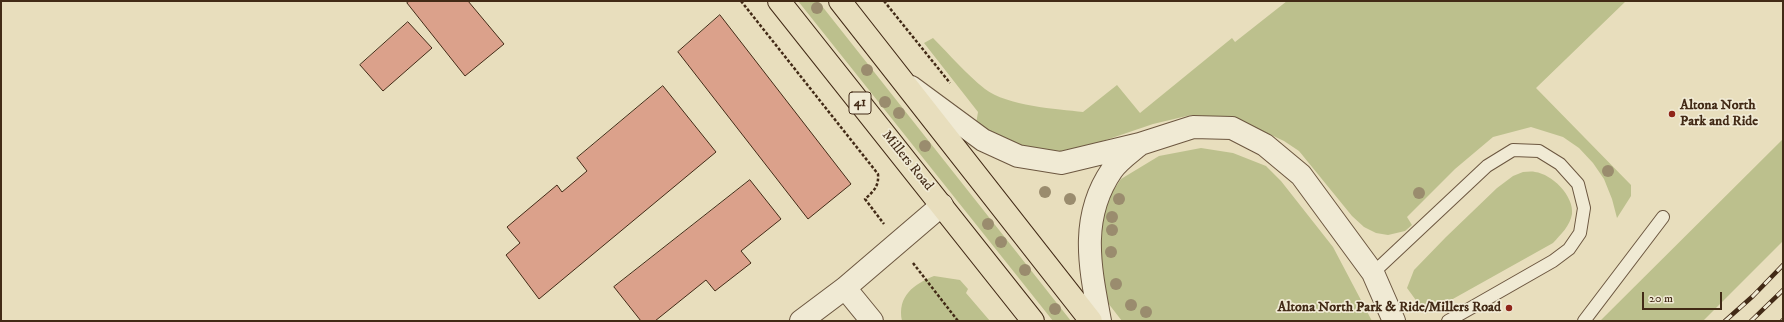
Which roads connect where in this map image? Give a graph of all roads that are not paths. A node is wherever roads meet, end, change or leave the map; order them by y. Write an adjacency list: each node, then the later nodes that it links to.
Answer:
1 (779, 1): 5 (main road, Millers Road / 41)
2 (840, 1): 3 (main road)
3 (906, 83): 4 (street); 12 (main road)
4 (1140, 144): 7 (street); 13 (street)
5 (942, 205): 8 (street); 11 (main road, Millers Road / 41)
6 (1663, 217): 16 (lane)
7 (1373, 273): 14 (street); 15 (lane)
8 (845, 288): 9 (street); 10 (street)
9 (801, 321)
10 (872, 321)
11 (1033, 321)
12 (1091, 321)
13 (1100, 321)
14 (1394, 321)
15 (1448, 321)
16 (1584, 321)

